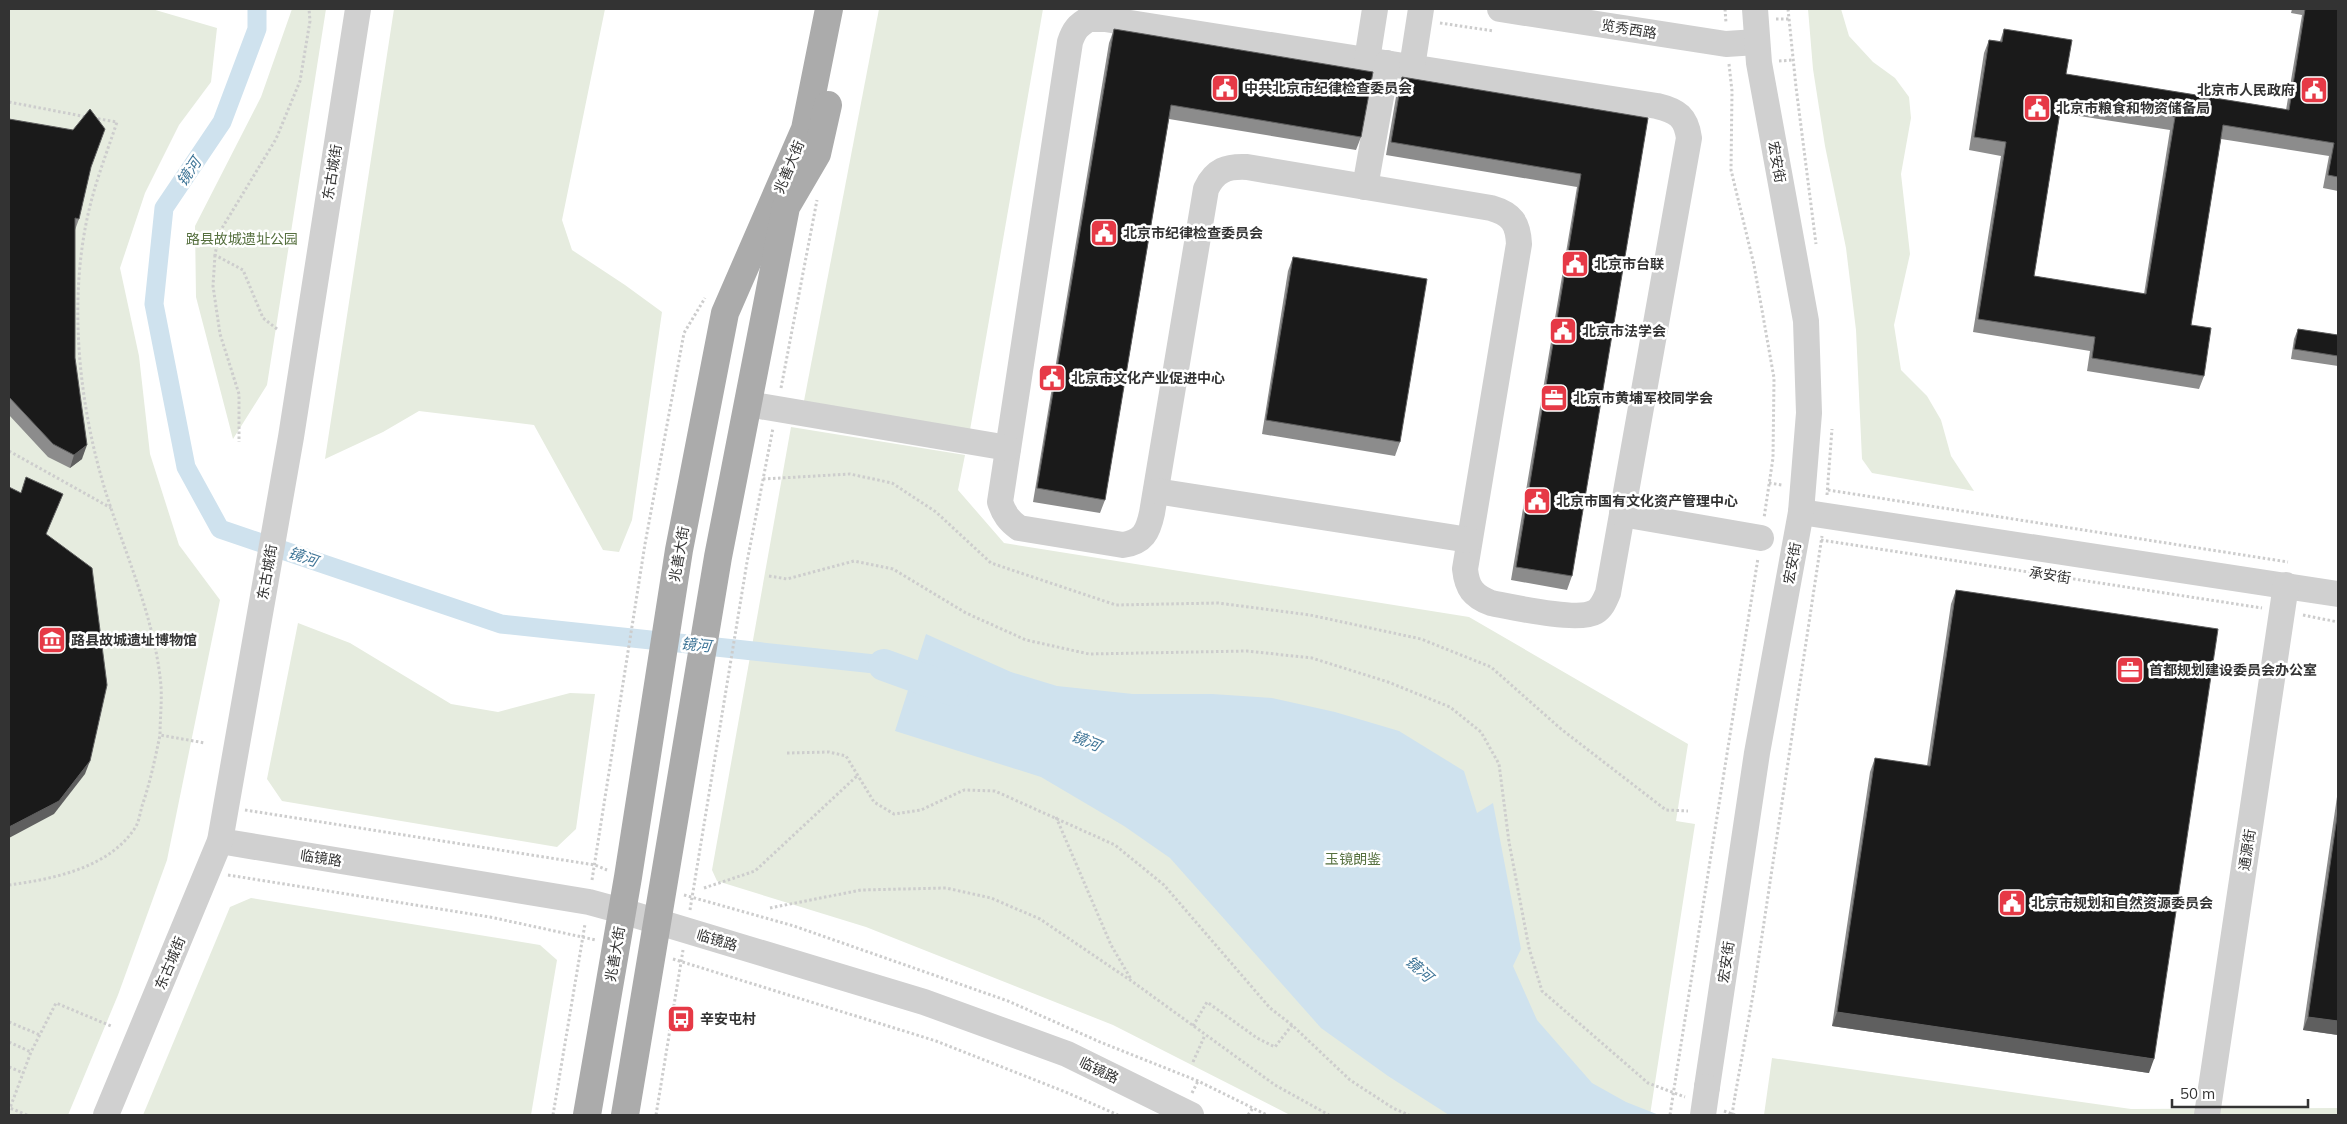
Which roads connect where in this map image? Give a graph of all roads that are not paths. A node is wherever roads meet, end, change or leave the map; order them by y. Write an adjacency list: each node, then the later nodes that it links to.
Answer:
1 (358, 9): 19 (street, 东古城街)
2 (829, 9): 20 (main road, 兆善大街)
3 (849, 9): 10 (main road, 兆善大街)
4 (1375, 9): 8 (street)
5 (1421, 9): 8 (street)
6 (1500, 9): 7 (street, 览秀西路)
7 (1756, 23): 13 (street, 宏安街)
8 (1388, 63): 9 (street); 11 (street); 14 (street)
9 (1365, 187): 12 (street); 16 (street)
10 (748, 404): 11 (street); 21 (main road, 兆善大街)
11 (1008, 448): 12 (street)
12 (1156, 491): 16 (street)
13 (1800, 511): 17 (street, 承安街); 22 (street, 宏安街)
14 (1622, 514): 15 (street); 16 (street)
15 (1761, 538)
16 (1470, 540)
17 (2289, 574): 18 (street, 承安街); 27 (street, 通源街)
18 (2338, 594)
19 (220, 841): 20 (street, 临镜路); 23 (street, 东古城街)
20 (622, 911): 21 (street, 临镜路); 24 (main road, 兆善大街)
21 (656, 920): 25 (main road, 兆善大街); 26 (street, 临镜路)
22 (1705, 1103)
23 (106, 1115)
24 (587, 1115)
25 (625, 1115)
26 (1191, 1115)
27 (2207, 1115)

